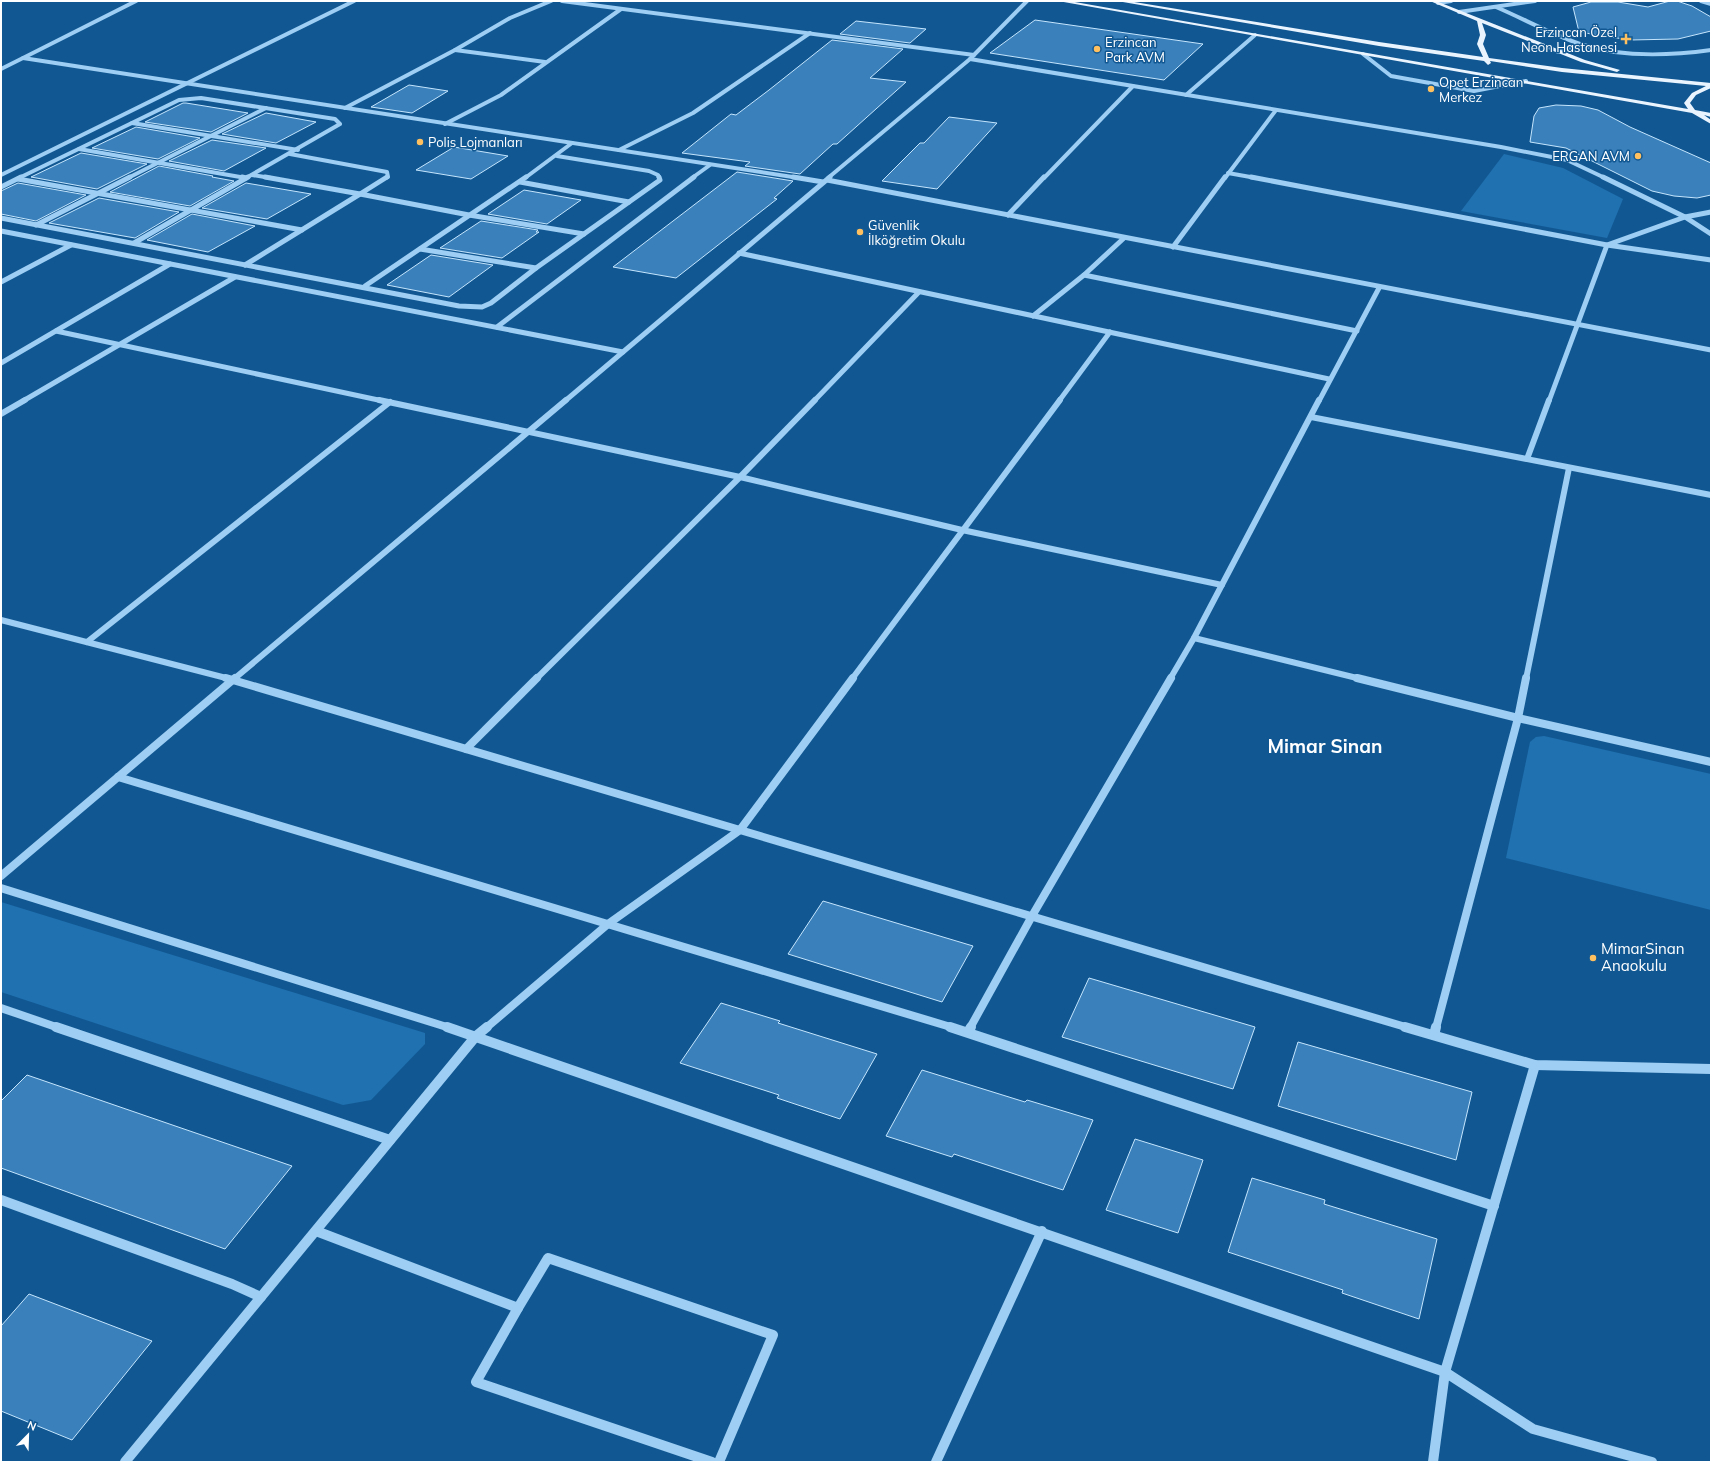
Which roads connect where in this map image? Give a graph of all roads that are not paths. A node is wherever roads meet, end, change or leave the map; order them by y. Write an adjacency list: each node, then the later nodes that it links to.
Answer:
1 (136, 1): 26 (street)
2 (354, 1): 33 (street)
3 (551, 1): 21 (street)
4 (562, 1): 15 (street)
5 (1026, 1): 25 (street)
6 (1060, 1): 19 (main road)
7 (1119, 1): 27 (main road)
8 (1432, 1): 12 (main road)
9 (1451, 1): 12 (street)
10 (1535, 1): 14 (street)
11 (1701, 1): 13 (street)
12 (1438, 3): 16 (main road)
13 (1711, 4)
14 (1496, 7): 16 (street); 20 (street)
15 (620, 9): 18 (street); 28 (street)
16 (1459, 12): 17 (main road)
17 (1479, 20): 23 (main road); 27 (main road)
18 (810, 33): 25 (street); 49 (street)
19 (1255, 35): 24 (main road); 36 (street)
20 (1582, 44): 22 (street); 23 (street)
21 (455, 50): 28 (street); 38 (street)
22 (1711, 50)
23 (1558, 52): 31 (main road)
24 (1363, 54): 30 (main road); 32 (street)
25 (972, 57): 34 (street); 59 (street)
26 (23, 58): 29 (street); 33 (street)
27 (1486, 60): 30 (main road); 31 (main road)
28 (545, 62): 44 (street)
29 (1, 69)
30 (1496, 76): 32 (main road)
31 (1648, 78): 35 (main road)
32 (1526, 81): 40 (main road)
33 (185, 84): 38 (street); 55 (street)
34 (1133, 86): 36 (street); 68 (street)
35 (1711, 86): 40 (main road)
36 (1186, 95): 39 (street)
37 (266, 108): 43 (street); 45 (street); 48 (street)
38 (345, 108): 44 (street)
39 (1276, 110): 54 (street); 70 (street)
40 (1692, 111): 41 (main road); 42 (main road)
41 (1711, 115)
42 (1711, 122)
43 (132, 123): 45 (street); 47 (street)
44 (445, 124): 46 (street)
45 (211, 135): 48 (street); 52 (street)
46 (572, 143): 49 (street); 51 (street)
47 (79, 149): 52 (street); 58 (street)
48 (298, 150): 50 (street)
49 (619, 150): 53 (street)
50 (290, 154): 56 (street); 63 (street)
51 (557, 156): 60 (street); 64 (street)
52 (156, 163): 57 (street); 62 (street)
53 (710, 165): 59 (street); 95 (street)
54 (1228, 174): 79 (street); 80 (street)
55 (1, 175)
56 (252, 175): 57 (street); 63 (street)
57 (246, 178): 65 (street)
58 (18, 179): 61 (street); 62 (street)
59 (825, 181): 68 (street); 82 (street)
60 (520, 182): 64 (street); 67 (street)
61 (1, 187)
62 (97, 193): 65 (street); 71 (street)
63 (360, 194): 67 (street); 72 (street)
64 (629, 202): 74 (street)
65 (191, 209): 72 (street); 77 (street)
66 (1711, 212): 70 (street)
67 (469, 215): 74 (street); 81 (street)
68 (1008, 215): 76 (street)
69 (1, 218): 71 (street)
70 (1684, 218): 75 (street); 79 (street)
71 (36, 225): 77 (street)
72 (302, 230): 85 (street)
73 (1, 231): 78 (street)
74 (584, 234): 86 (street)
75 (1711, 234)
76 (1124, 238): 80 (street); 87 (street)
77 (134, 243): 85 (street)
78 (71, 245): 84 (street); 89 (street)
79 (1607, 245): 83 (street); 94 (street)
80 (1173, 247): 91 (street)
81 (420, 249): 86 (street); 90 (street)
82 (739, 253): 92 (street); 101 (street)
83 (1711, 260)
84 (170, 264): 88 (street); 96 (street)
85 (245, 265): 90 (street)
86 (536, 268): 90 (street)
87 (1084, 275): 93 (street); 97 (street)
88 (235, 276): 95 (street); 99 (street)
89 (1, 282)
90 (365, 286)
91 (1379, 288): 94 (street); 97 (street)
92 (919, 292): 93 (street); 110 (street)
93 (1033, 316): 98 (street)
94 (1578, 326): 100 (street); 108 (street)
95 (497, 327): 101 (street)
96 (56, 331): 99 (street); 102 (street)
97 (1357, 331): 103 (street)
98 (1110, 332): 103 (street); 112 (street)
99 (121, 344): 104 (street); 105 (street)
100 (1711, 350)
101 (623, 352): 107 (street)
102 (1, 364)
103 (1329, 379): 106 (street)
104 (390, 402): 107 (street); 117 (street)
105 (1, 414)
106 (1311, 417): 108 (street); 113 (street)
107 (528, 431): 110 (street); 118 (street)
108 (1527, 459): 109 (street)
109 (1570, 468): 111 (street); 119 (street)
110 (740, 477): 112 (street); 120 (street)
111 (1711, 495)
112 (962, 530): 113 (street); 123 (street)
113 (1222, 585): 116 (street)
114 (5, 621): 115 (street); 117 (street)
115 (1, 628)
116 (1194, 638): 119 (street); 126 (street)
117 (87, 642): 118 (street)
118 (233, 680): 120 (street); 122 (street)
119 (1518, 718): 121 (street); 130 (street)
120 (466, 749): 123 (street)
121 (1711, 762)
122 (118, 777): 124 (street); 127 (street)
123 (740, 830): 126 (street); 127 (street)
124 (1, 876)
125 (1, 888): 131 (street)
126 (1032, 916): 129 (street); 130 (street)
127 (608, 924): 129 (street); 131 (street)
128 (1, 1008): 134 (street)
129 (968, 1032): 136 (street)
130 (1434, 1035): 132 (street)
131 (476, 1036): 134 (street); 138 (street)
132 (1535, 1065): 133 (street); 136 (street)
133 (1711, 1069)
134 (390, 1140): 137 (street)
135 (1, 1200): 139 (street)
136 (1494, 1206): 141 (street)
137 (316, 1231): 139 (street); 140 (street)
138 (1042, 1231): 141 (street); 145 (street)
139 (261, 1298): 142 (street)
140 (518, 1308): 143 (street); 144 (street)
141 (1445, 1372): 146 (street); 147 (street)
142 (125, 1462)
143 (712, 1462)
144 (719, 1462)
145 (936, 1462)
146 (1433, 1462)
147 (1652, 1462)

